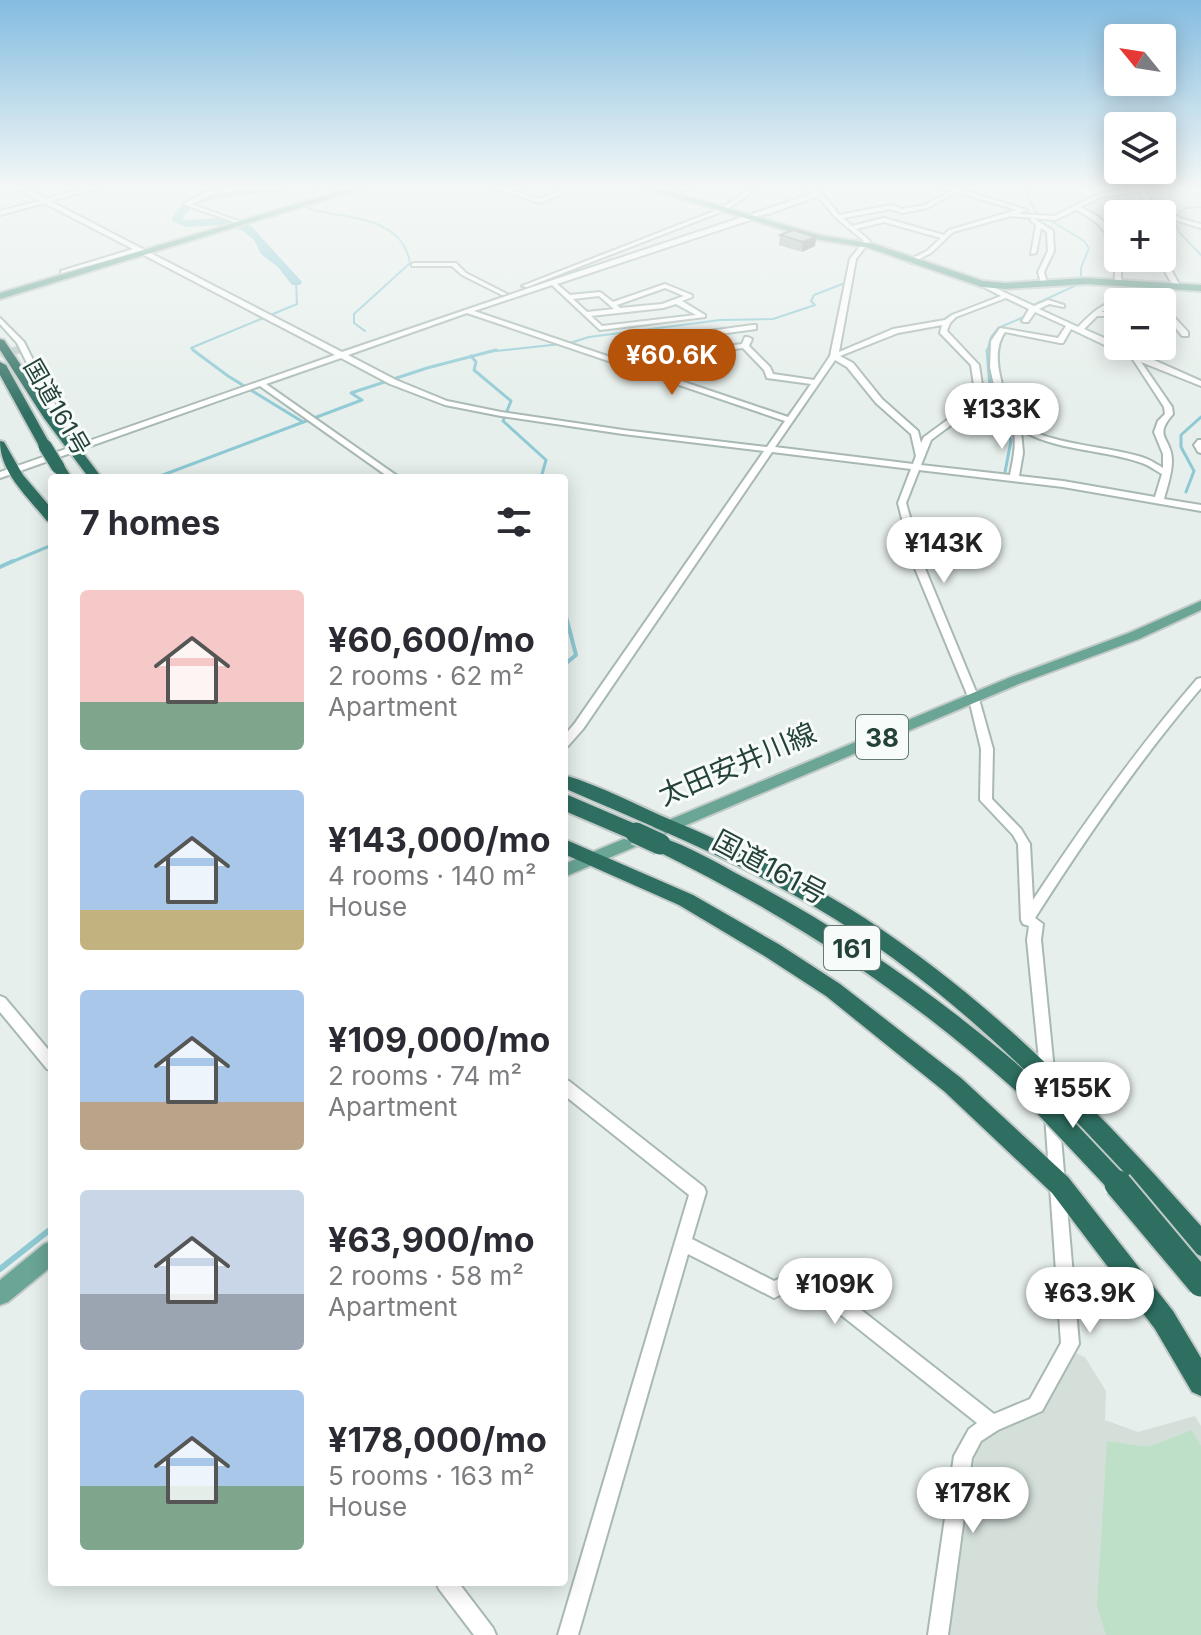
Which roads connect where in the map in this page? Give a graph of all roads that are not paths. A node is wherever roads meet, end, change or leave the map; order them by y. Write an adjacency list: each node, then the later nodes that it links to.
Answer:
1 (99, 262): 10 (street)
2 (105, 262): 23 (main road)
3 (162, 262): 46 (street)
4 (586, 262): 13 (street)
5 (617, 262): 15 (street)
6 (852, 262): 47 (street)
7 (915, 262): 17 (main road)
8 (1046, 262): 16 (street)
9 (414, 265): 22 (street)
10 (63, 272)
11 (1118, 272): 14 (street)
12 (1171, 272): 19 (street)
13 (543, 279): 15 (street); 22 (street)
14 (1118, 281): 16 (main road); 18 (main road)
15 (557, 283): 25 (street); 31 (street)
16 (1044, 283): 17 (main road)
17 (982, 284): 24 (street)
18 (1149, 284): 19 (main road); 20 (street)
19 (1177, 286): 21 (main road)
20 (1151, 288)
21 (1201, 288)
22 (504, 294): 31 (street)
23 (0, 296)
24 (1006, 296): 29 (street); 37 (street)
25 (570, 297): 28 (street); 32 (street)
26 (676, 301): 28 (street); 28 (street); 32 (street)
27 (1062, 306): 29 (street)
28 (616, 307): 32 (street)
29 (1030, 307): 36 (street); 39 (street)
30 (1104, 309): 33 (street)
31 (467, 311): 46 (street); 51 (street)
32 (587, 314)
33 (1095, 314): 34 (street); 40 (street)
34 (1104, 314)
35 (0, 320): 58 (street)
36 (1026, 321)
37 (947, 322): 47 (street); 56 (street)
38 (1176, 323): 41 (street)
39 (1070, 325): 40 (street); 57 (street)
40 (1080, 329): 42 (street)
41 (1185, 334)
42 (1104, 341)
43 (0, 342): 58 (highway)
44 (745, 346): 45 (street); 48 (street); 53 (street)
45 (714, 350): 48 (street); 48 (street)
46 (342, 355): 55 (street); 64 (street)
47 (834, 356): 53 (street); 66 (street)
48 (646, 358): 51 (street)
49 (1137, 360): 70 (street)
50 (1144, 360): 54 (street)
51 (622, 363): 59 (street)
52 (0, 365): 69 (highway, 国道161号, bridge)
53 (815, 382): 59 (street)
54 (1201, 384)
55 (252, 386): 63 (street); 72 (street)
56 (986, 397): 57 (street); 66 (street)
57 (999, 397): 60 (street)
58 (48, 415): 63 (highway)
59 (790, 420): 64 (street)
60 (1016, 424): 70 (street); 74 (street)
61 (1201, 442): 65 (street)
62 (0, 445): 68 (highway)
63 (75, 450): 68 (street); 71 (highway)
64 (769, 450): 67 (street); 83 (street)
65 (1201, 450)
66 (919, 454): 67 (street)
67 (915, 467): 74 (street); 82 (street)
68 (15, 470): 73 (street); 76 (highway)
69 (62, 472)
70 (1165, 472): 75 (street)
71 (94, 474)
72 (390, 474)
73 (0, 475)
74 (1014, 478): 75 (street)
75 (1159, 500): 77 (street)
76 (41, 506): 78 (highway); 79 (highway)
77 (1201, 508)
78 (48, 514)
79 (48, 526)
80 (1201, 605): 82 (main road, 太田安井川線 / 38)
81 (1201, 681): 90 (street)
82 (974, 699): 86 (main road, 太田安井川線 / 38); 90 (street)
83 (568, 738)
84 (568, 783): 86 (highway)
85 (568, 803): 86 (highway, 国道161号 / 161, bridge)
86 (663, 835): 88 (main road, 太田安井川線 / 38); 93 (highway); 99 (highway, 国道161号 / 161, bridge)
87 (568, 848): 88 (highway)
88 (590, 858): 89 (main road, 太田安井川線 / 38); 95 (highway)
89 (568, 869)
90 (1028, 920): 93 (street)
91 (0, 1002): 92 (street)
92 (48, 1060)
93 (1048, 1078): 95 (street); 97 (highway)
94 (568, 1089): 96 (street)
95 (1060, 1185): 101 (highway); 102 (street)
96 (685, 1244): 102 (street); 105 (street)
97 (1201, 1244)
98 (48, 1255): 100 (main road)
99 (1201, 1283)
100 (0, 1294)
101 (1201, 1383)
102 (992, 1424): 106 (street)
103 (449, 1586): 104 (street)
104 (486, 1635)
105 (568, 1635)
106 (938, 1635)

